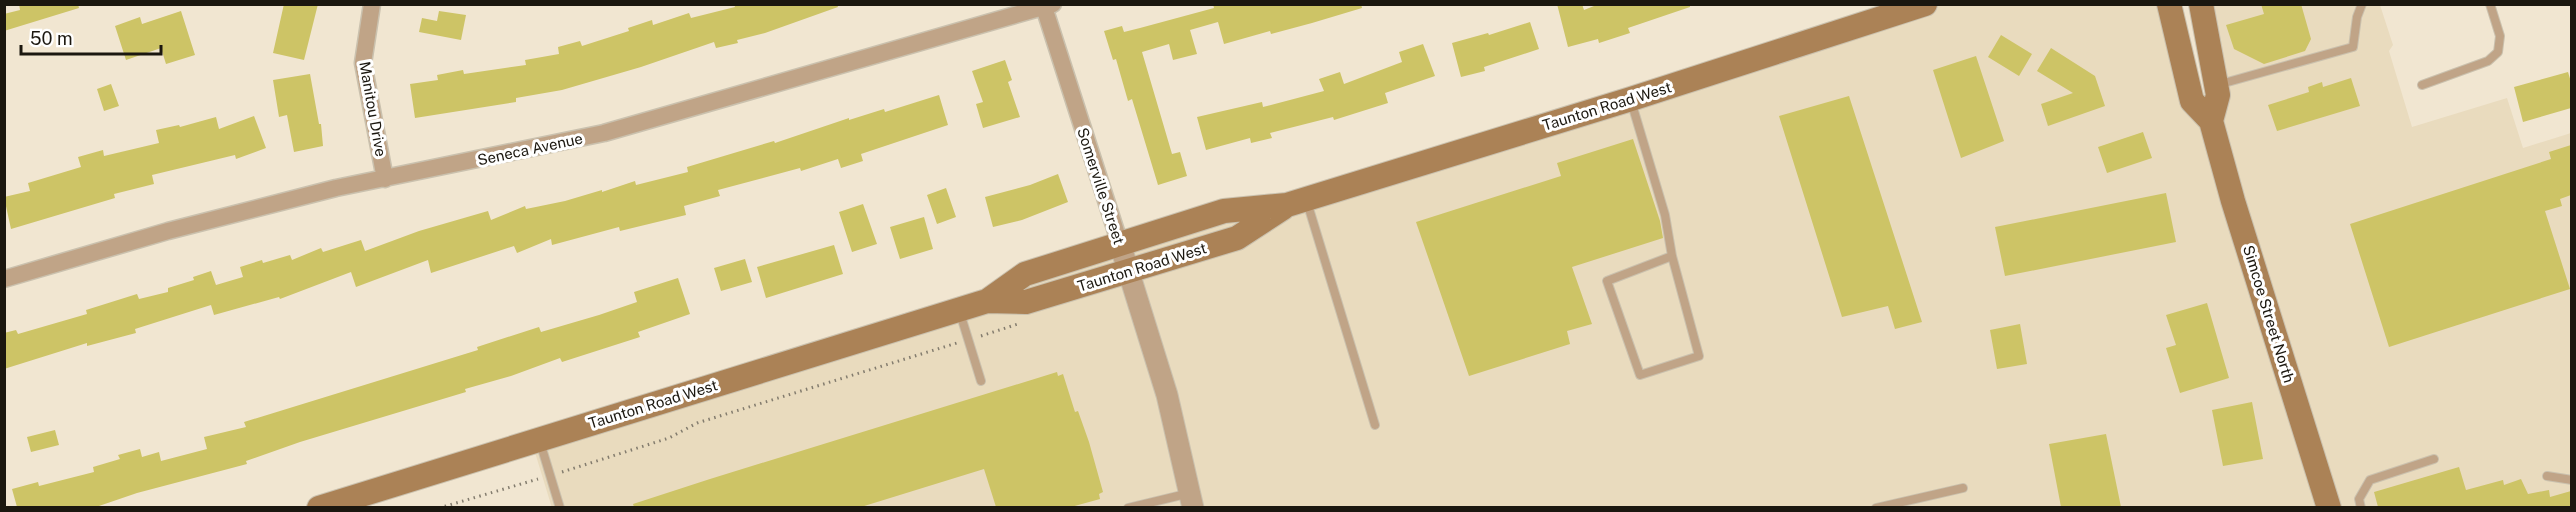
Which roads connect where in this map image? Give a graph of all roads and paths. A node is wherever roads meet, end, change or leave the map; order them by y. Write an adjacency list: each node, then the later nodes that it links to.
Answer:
1 (372, 4): 12 (street, Manitou Drive)
2 (1925, 4): 10 (main road, Taunton Road West)
3 (2169, 4): 11 (main road, Simcoe Street North)
4 (2201, 4): 8 (main road, Simcoe Street North)
5 (2362, 4): 8 (lane)
6 (2490, 4): 9 (lane)
7 (1047, 5): 12 (street, Seneca Avenue); 14 (street, Somerville Street)
8 (2217, 85): 11 (main road, Simcoe Street North)
9 (2422, 85)
10 (1631, 99): 13 (main road, Taunton Road West); 15 (lane)
11 (2211, 121): 36 (main road, Simcoe Street North)
12 (385, 178): 17 (street, Seneca Avenue)
13 (1296, 202): 14 (main road, Taunton Road West); 16 (main road, Taunton Road West); 23 (lane)
14 (1119, 244): 16 (street, Somerville Street); 18 (main road, Taunton Road West)
15 (1672, 256): 15 (lane)
16 (1128, 271): 18 (main road, Taunton Road West); 30 (street, Somerville Street)
17 (4, 279)
18 (987, 301): 19 (main road, Taunton Road West)
19 (959, 310): 21 (lane); 24 (main road, Taunton Road West)
20 (1020, 324): 21 (path)
21 (968, 339): 22 (lane); 26 (path)
22 (981, 381)
23 (1375, 425)
24 (539, 439): 26 (lane); 31 (main road, Taunton Road West)
25 (2434, 459): 37 (lane)
26 (551, 475): 32 (path); 33 (lane)
27 (2547, 476): 28 (lane)
28 (2571, 480)
29 (1963, 488): 35 (lane)
30 (1191, 500): 34 (lane)
31 (319, 507)
32 (439, 507)
33 (560, 507)
34 (1128, 507)
35 (1875, 507)
36 (2329, 507)
37 (2361, 507)

